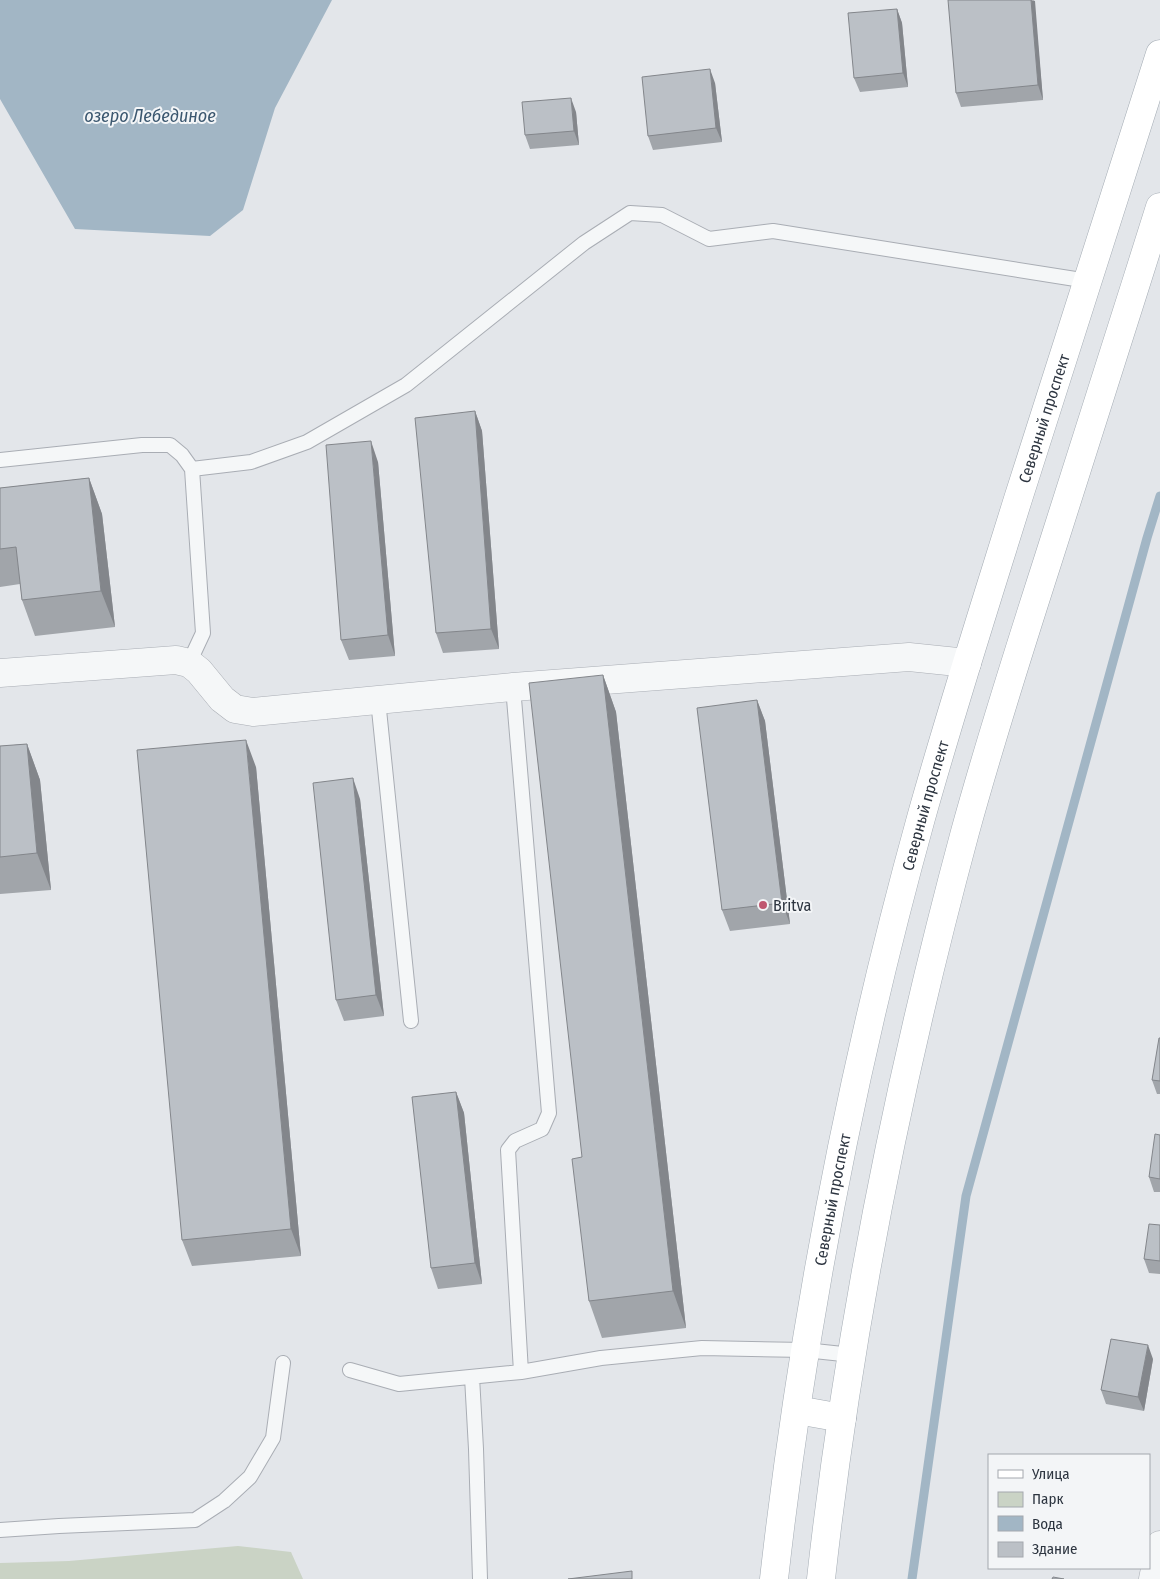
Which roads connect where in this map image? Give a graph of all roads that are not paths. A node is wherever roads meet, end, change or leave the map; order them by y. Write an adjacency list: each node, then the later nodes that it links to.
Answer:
1 (1158, 70): 3 (main road, Северный проспект)
2 (1160, 208): 13 (main road)
3 (1088, 281): 5 (lane); 7 (main road, Северный проспект)
4 (0, 460): 5 (lane)
5 (192, 468): 6 (lane)
6 (189, 663): 8 (street); 10 (street)
7 (967, 663): 9 (street); 12 (main road, Северный проспект)
8 (0, 674)
9 (513, 687): 10 (street); 16 (lane)
10 (378, 700): 11 (lane)
11 (411, 1021)
12 (805, 1350): 13 (lane); 16 (lane); 18 (main road, Северный проспект)
13 (852, 1354): 19 (main road)
14 (283, 1363): 20 (lane)
15 (350, 1370): 17 (lane)
16 (521, 1372): 17 (lane)
17 (472, 1377): 22 (lane)
18 (797, 1410): 19 (main road); 23 (main road, Северный проспект)
19 (842, 1418): 24 (main road)
20 (0, 1530)
21 (1160, 1545): 25 (street)
22 (480, 1579)
23 (774, 1579)
24 (821, 1579)
25 (1153, 1579)

